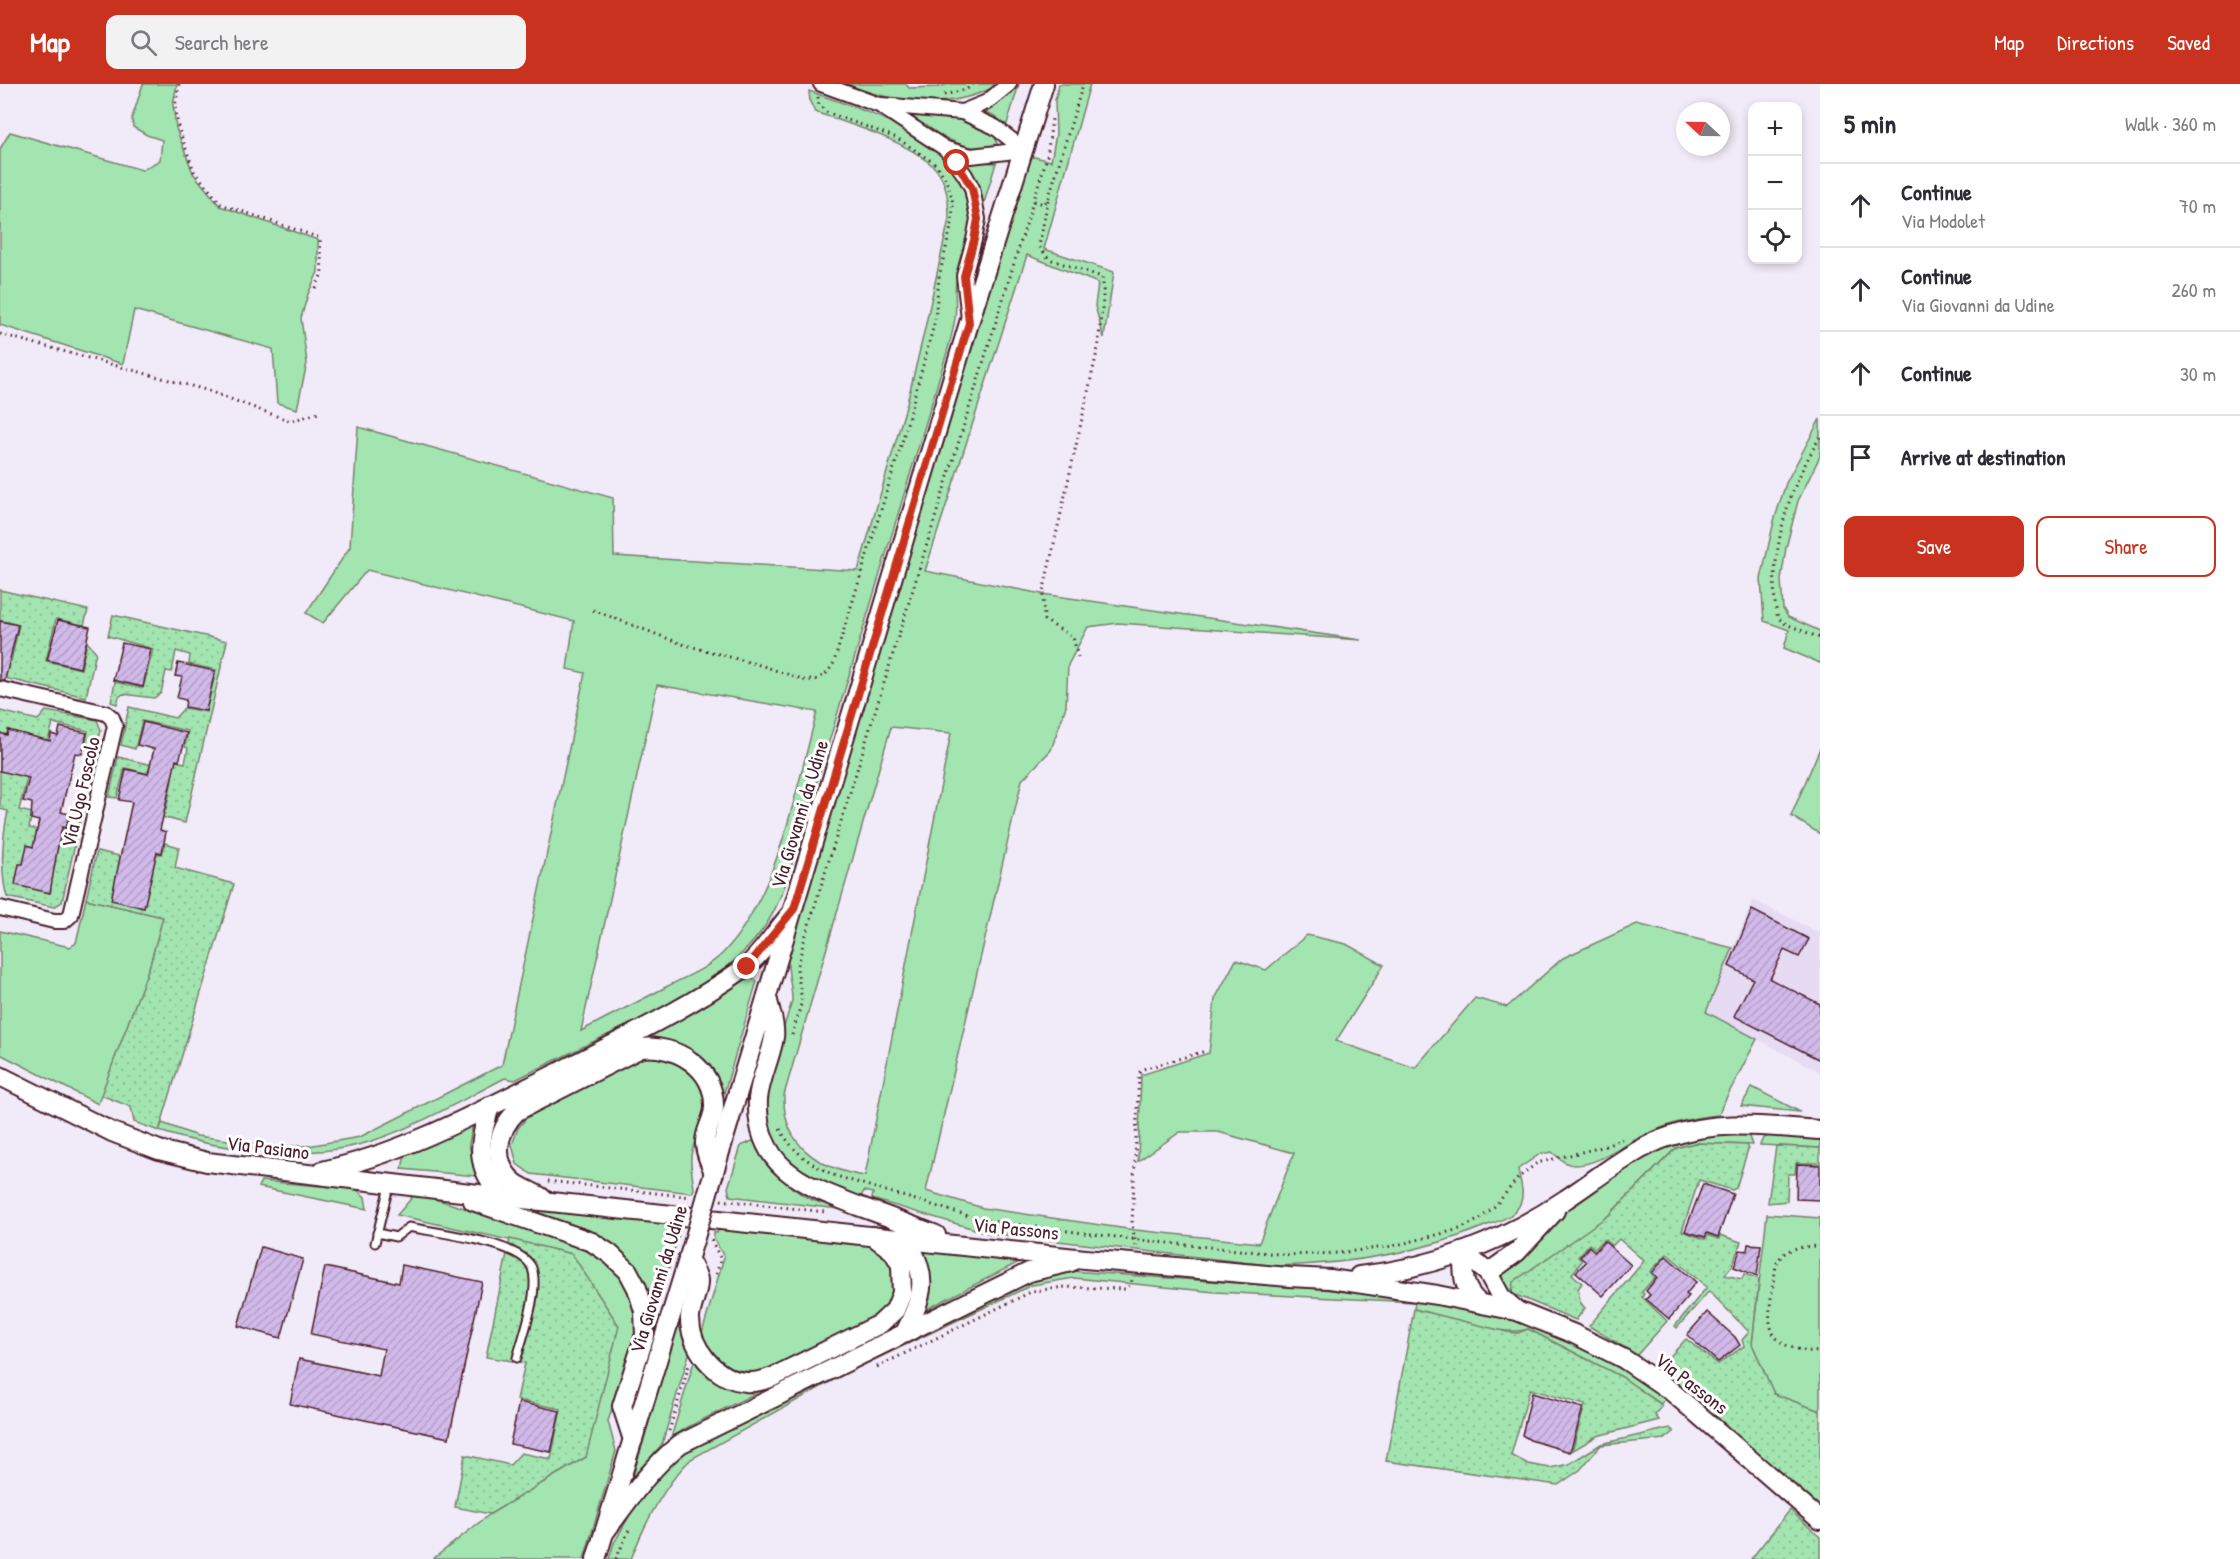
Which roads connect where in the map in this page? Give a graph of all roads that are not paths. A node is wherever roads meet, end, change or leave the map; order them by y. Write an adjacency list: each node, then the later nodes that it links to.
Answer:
1 (822, 84): 4 (street)
2 (1009, 84): 5 (street)
3 (1044, 84): 7 (street, Via Giovanni da Udine)
4 (879, 105): 5 (street); 6 (street)
5 (962, 112): 7 (street)
6 (946, 149): 7 (street); 8 (street)
7 (1024, 150): 8 (street, Via Giovanni da Udine)
8 (969, 323): 11 (street, Via Giovanni da Udine)
9 (0, 689): 10 (street, Via Ugo Foscolo)
10 (0, 908)
11 (794, 909): 12 (street, Via Giovanni da Udine); 14 (street)
12 (768, 997): 20 (street, Via Giovanni da Udine); 28 (street)
13 (0, 1076): 17 (street, Via Pasiano)
14 (490, 1106): 16 (street); 21 (street)
15 (1820, 1130): 23 (street)
16 (387, 1153): 17 (street); 18 (street)
17 (308, 1174): 18 (street, Via Pasiano)
18 (390, 1184): 19 (street, Via Pasiano); 24 (lane)
19 (437, 1189): 21 (street, Via Pasiano); 38 (street)
20 (710, 1189): 22 (street); 30 (street, Via Giovanni da Udine, bridge)
21 (504, 1197): 22 (street, Via Pasiano)
22 (548, 1201): 25 (street, Via Passons)
23 (1564, 1201): 29 (street); 32 (street)
24 (377, 1233): 27 (lane); 37 (lane)
25 (873, 1236): 26 (street, Via Passons); 30 (street)
26 (906, 1238): 28 (street, Via Passons); 36 (street)
27 (375, 1243)
28 (966, 1245): 31 (street, Via Passons)
29 (1462, 1252): 32 (street, Via Passons); 33 (street); 34 (street)
30 (688, 1258): 38 (street, Via Giovanni da Udine)
31 (1085, 1258): 33 (street, Via Passons); 36 (street)
32 (1488, 1273): 35 (street, Via Passons)
33 (1330, 1279): 34 (street, Via Passons)
34 (1479, 1303): 35 (street, Via Passons)
35 (1517, 1311): 39 (street, Via Passons)
36 (905, 1333): 40 (street)
37 (517, 1358)
38 (633, 1440): 40 (street, Via Giovanni da Udine)
39 (1820, 1520)
40 (604, 1533): 41 (street, Via Giovanni da Udine)
41 (596, 1559)

